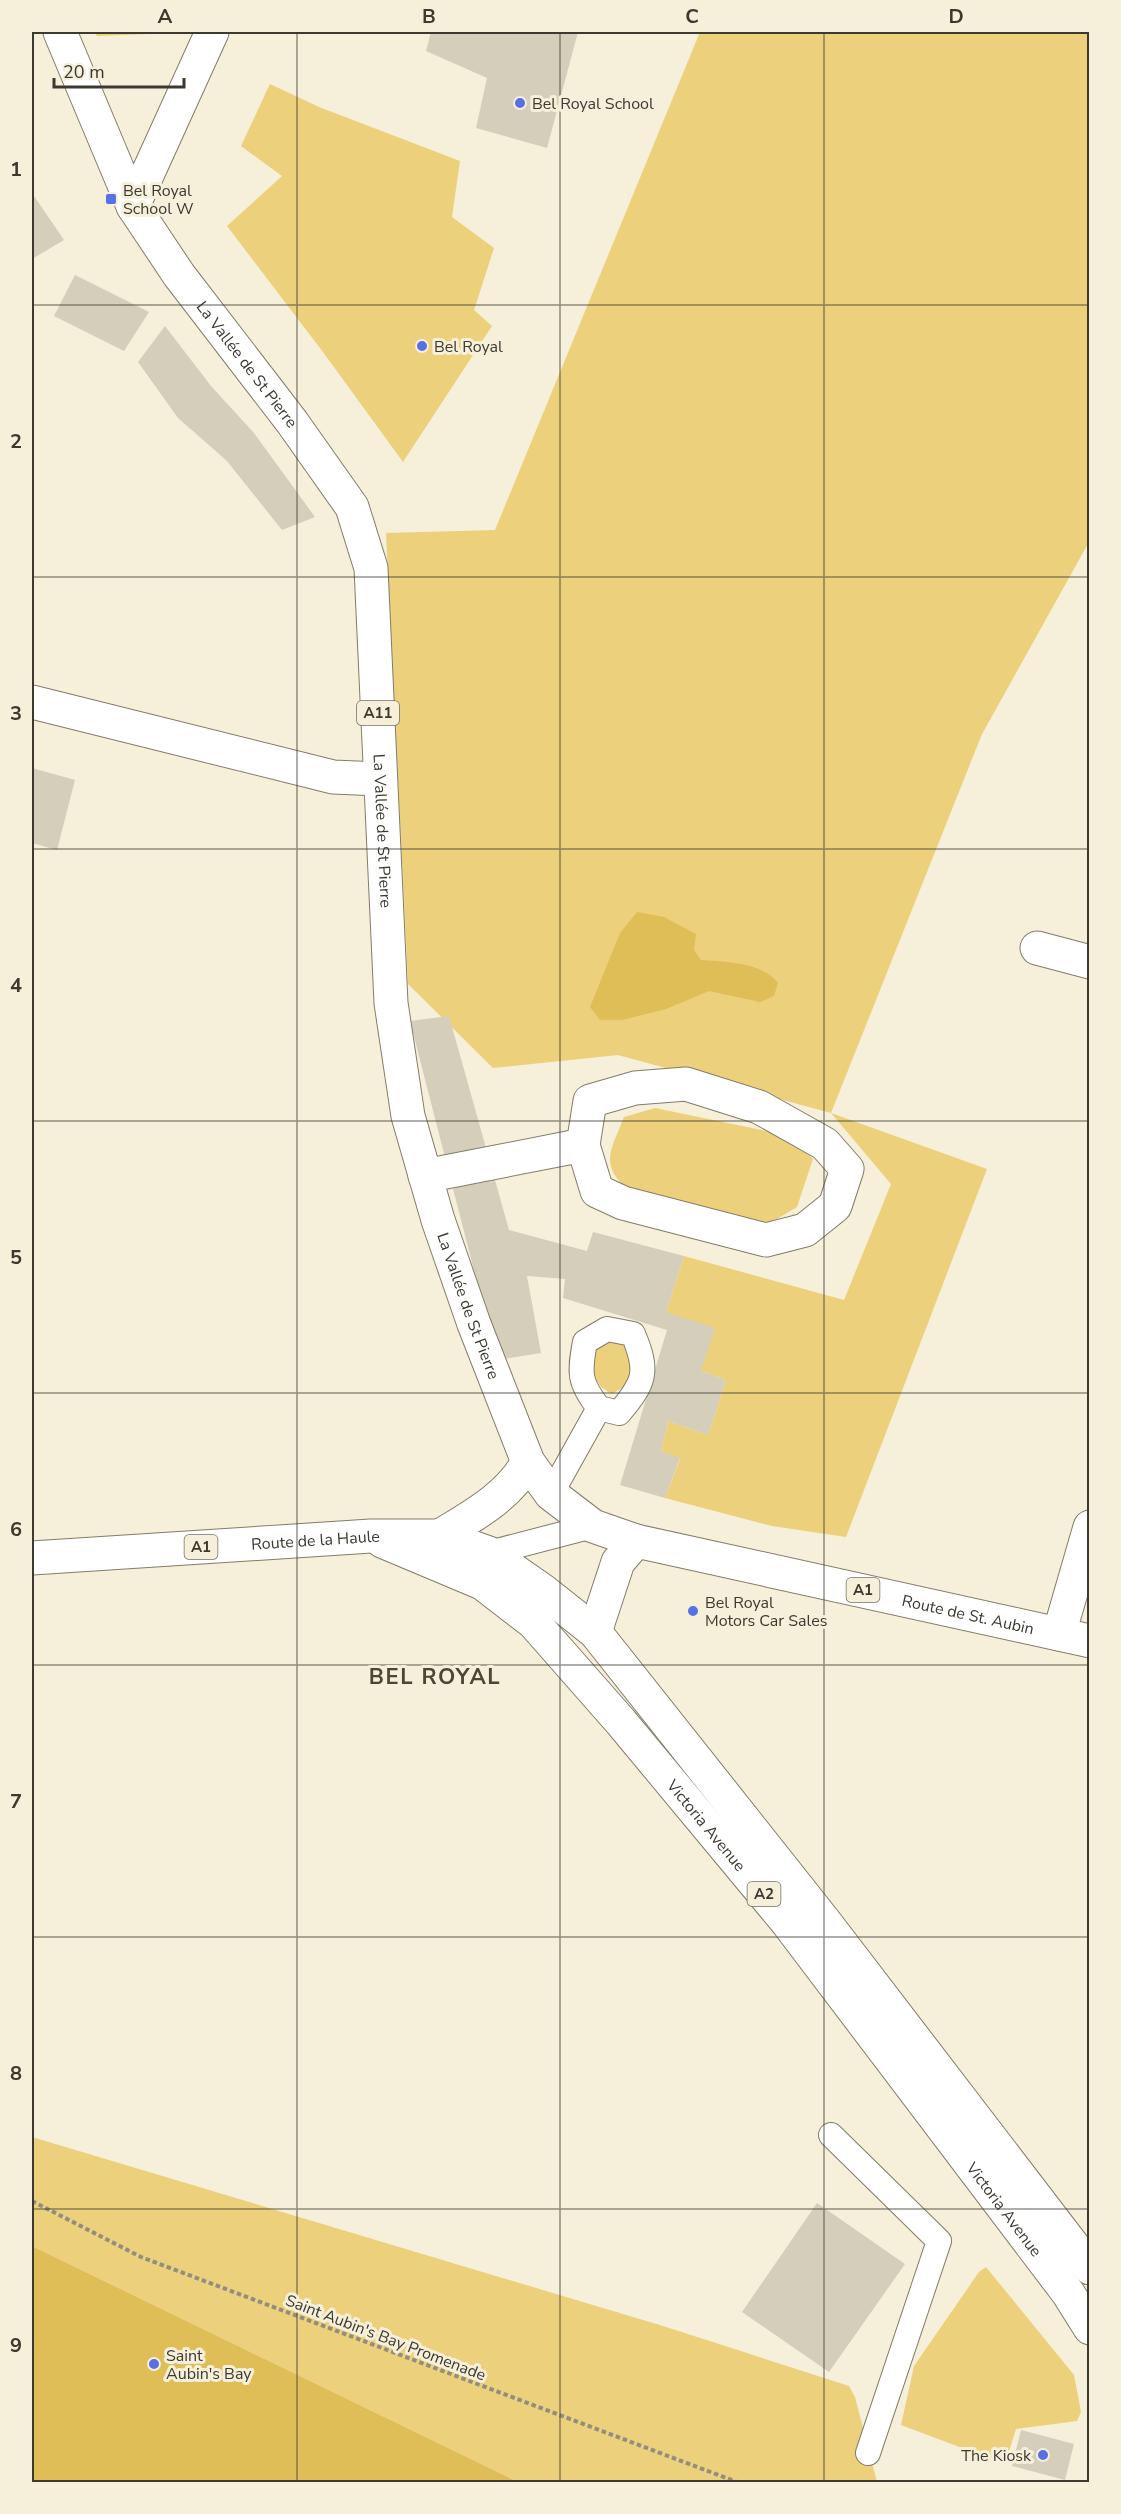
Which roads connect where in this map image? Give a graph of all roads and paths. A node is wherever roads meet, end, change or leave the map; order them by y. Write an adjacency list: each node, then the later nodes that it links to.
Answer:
1 (60, 32): 3 (main road, La Vallée de St Pierre / A11)
2 (212, 32): 3 (main road)
3 (133, 206): 5 (main road, La Vallée de St Pierre / A11)
4 (32, 702): 5 (main road)
5 (380, 779): 9 (main road, La Vallée de St Pierre / A11)
6 (1037, 948): 7 (main road)
7 (1089, 962)
8 (584, 1145): 8 (main road); 9 (main road)
9 (425, 1176): 11 (main road, La Vallée de St Pierre / A11)
10 (599, 1408): 12 (lane)
11 (528, 1462): 12 (main road, La Vallée de St Pierre / A11); 16 (main road)
12 (550, 1494): 13 (main road, La Vallée de St Pierre / A11)
13 (593, 1526): 17 (main road, A1); 18 (lane)
14 (1089, 1527): 21 (main road)
15 (371, 1536): 16 (main road, Route de la Haule / A1); 19 (main road, Route de la Haule / A1); 25 (main road, Victoria Avenue / A2)
16 (440, 1536): 18 (main road, Route de la Haule / A2)
17 (636, 1541): 20 (main road); 21 (main road, Route de St. Aubin / A1)
18 (489, 1553): 20 (main road, Victoria Avenue / A2)
19 (32, 1558)
20 (595, 1632): 24 (main road, Victoria Avenue / A2)
21 (1074, 1637)
22 (831, 2135): 26 (lane)
23 (32, 2201): 27 (path, Saint Aubin's Bay Promenade)
24 (1089, 2268)
25 (1089, 2328)
26 (868, 2453)
27 (737, 2482)

